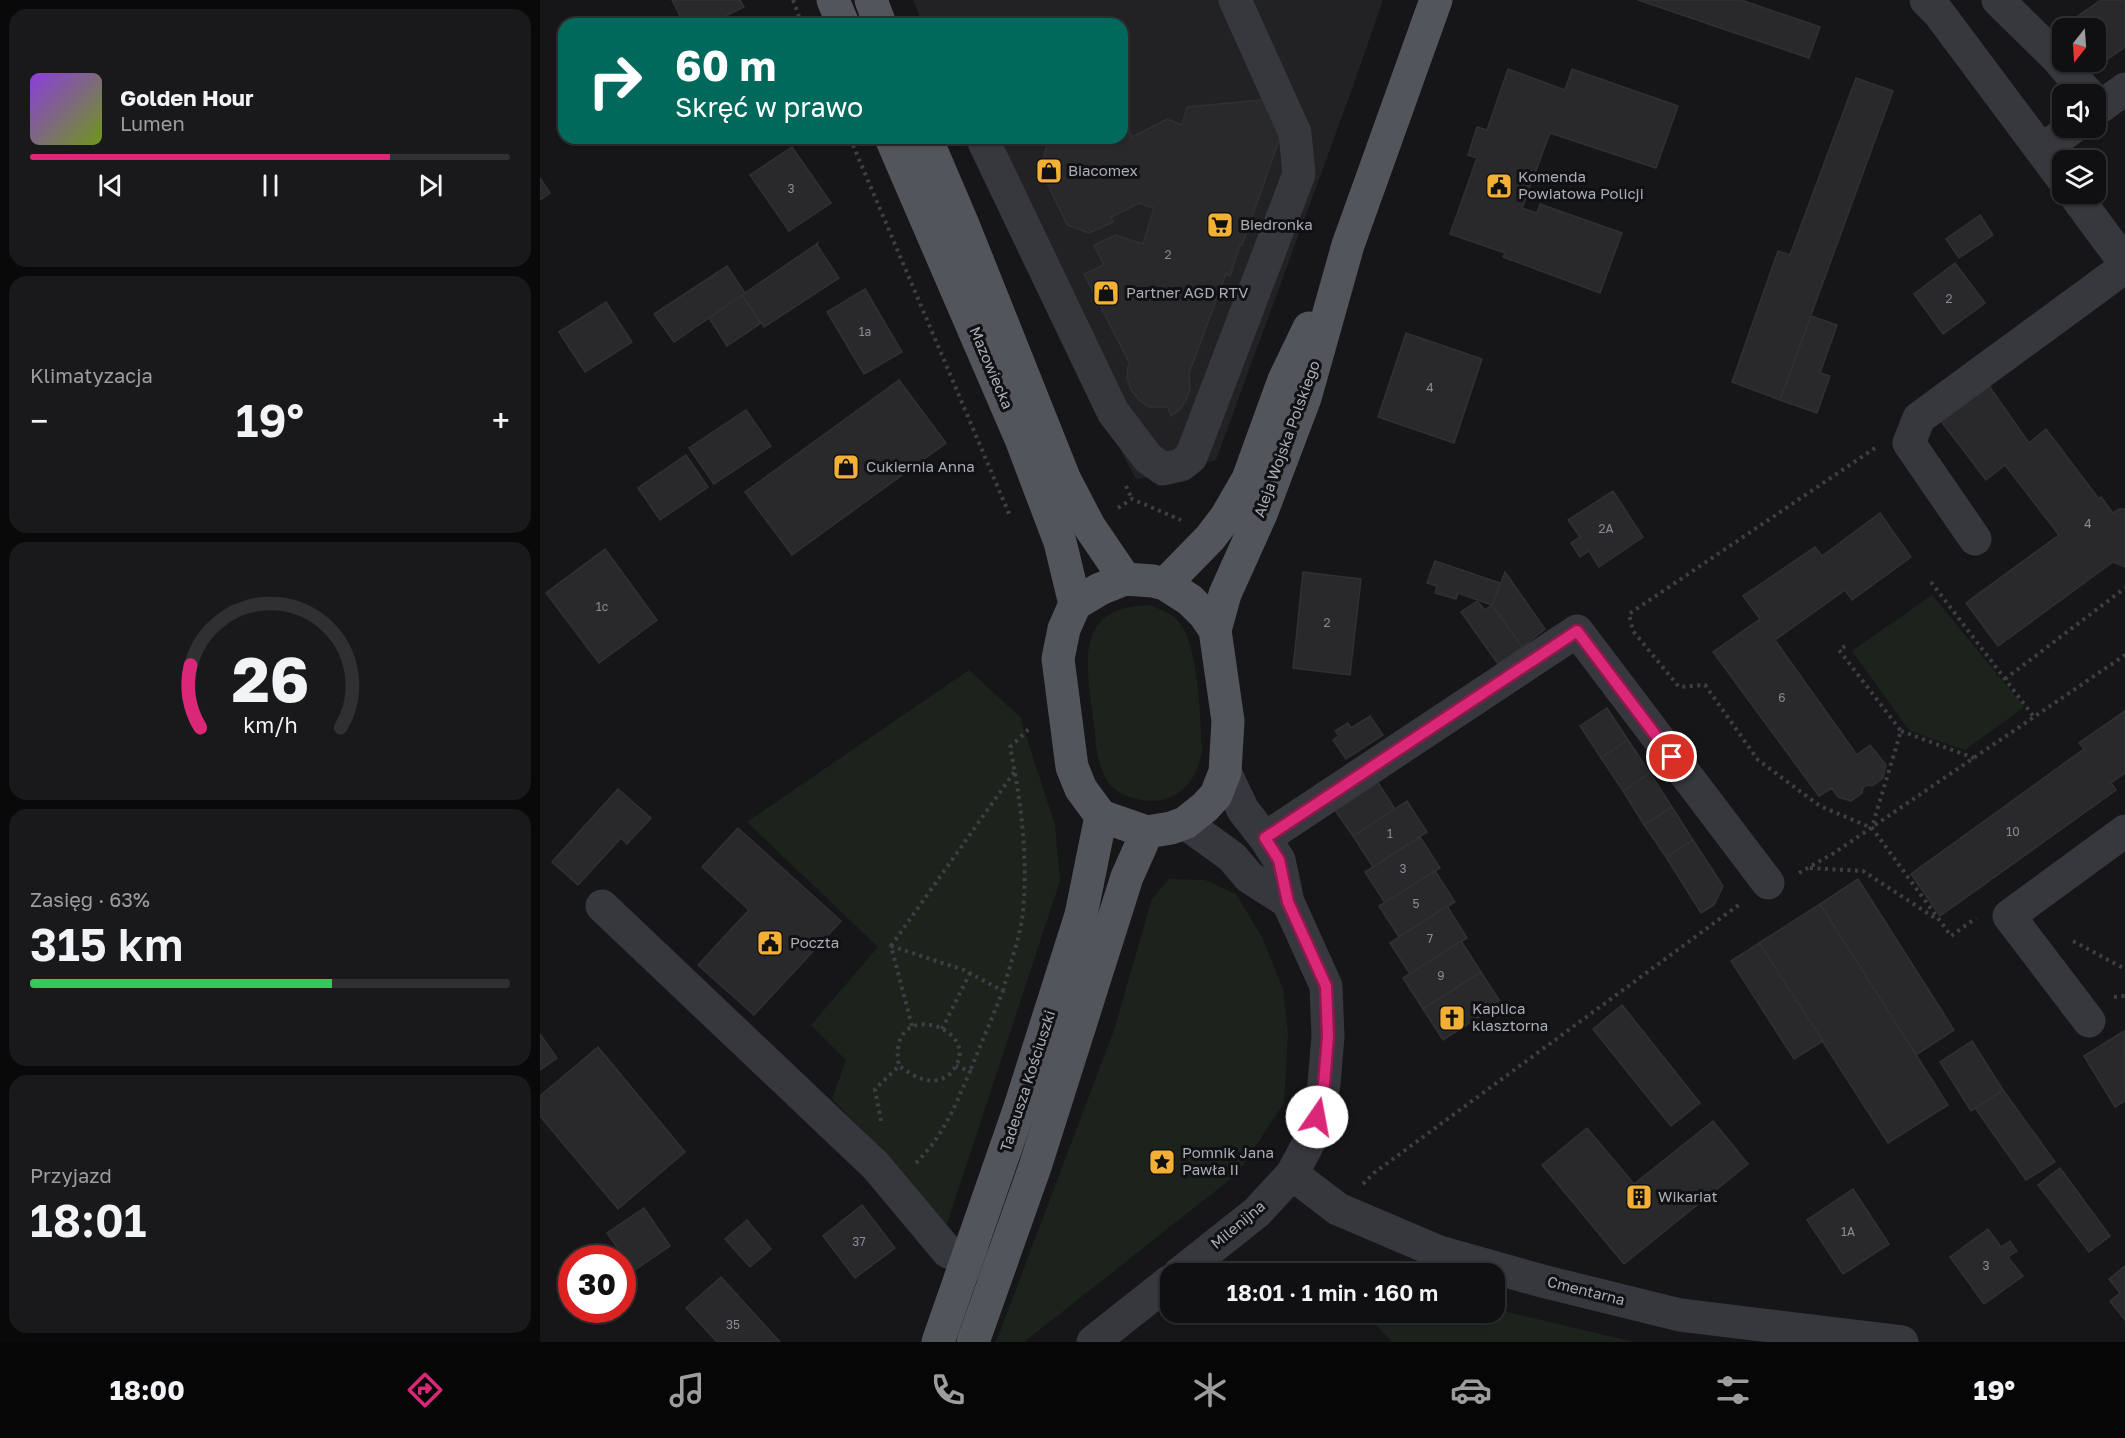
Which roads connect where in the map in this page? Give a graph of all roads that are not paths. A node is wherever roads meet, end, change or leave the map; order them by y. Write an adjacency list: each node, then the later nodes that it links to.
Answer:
1 (833, 0): 7 (main road)
2 (871, 0): 8 (main road)
3 (1235, 0): 16 (street)
4 (1436, 0): 21 (main road, Aleja Wojska Polskiego)
5 (1926, 0): 17 (street)
6 (1998, 0): 9 (street)
7 (840, 18)
8 (878, 18)
9 (2078, 84)
10 (2125, 89): 11 (street)
11 (2106, 98)
12 (2058, 138): 17 (street)
13 (893, 144): 19 (main road, Mazowiecka)
14 (925, 144): 19 (street)
15 (930, 144): 24 (main road, Mazowiecka)
16 (985, 144)
17 (2042, 150): 18 (street)
18 (2052, 164)
19 (905, 172): 26 (main road, Mazowiecka)
20 (2081, 204): 22 (street)
21 (1348, 245): 25 (main road, Aleja Wojska Polskiego); 27 (main road, Aleja Wojska Polskiego)
22 (2125, 265): 23 (street)
23 (1975, 539)
24 (1125, 579): 25 (main road); 26 (main road)
25 (1165, 584): 27 (main road)
26 (1075, 604): 29 (main road)
27 (1215, 630): 28 (main road)
28 (1225, 772): 30 (main road); 33 (street, Milenijna)
29 (1101, 816): 32 (main road); 39 (main road, Tadeusza Kościuszki)
30 (1185, 823): 32 (main road); 35 (street)
31 (2125, 831): 37 (street)
32 (1147, 832): 41 (main road)
33 (1265, 838): 34 (street); 35 (street, Milenijna)
34 (1768, 883)
35 (1288, 902): 38 (street, Milenijna)
36 (602, 906): 39 (street)
37 (2089, 1022)
38 (1292, 1174): 40 (street, Milenijna); 43 (street, Cmentarna)
39 (967, 1259): 41 (street); 44 (main road, Tadeusza Kościuszki)
40 (1193, 1263)
41 (999, 1270): 45 (main road)
42 (1160, 1289): 46 (street)
43 (1718, 1332): 47 (street, Cmentarna)
44 (938, 1342)
45 (973, 1342)
46 (1093, 1342)
47 (1902, 1342)

